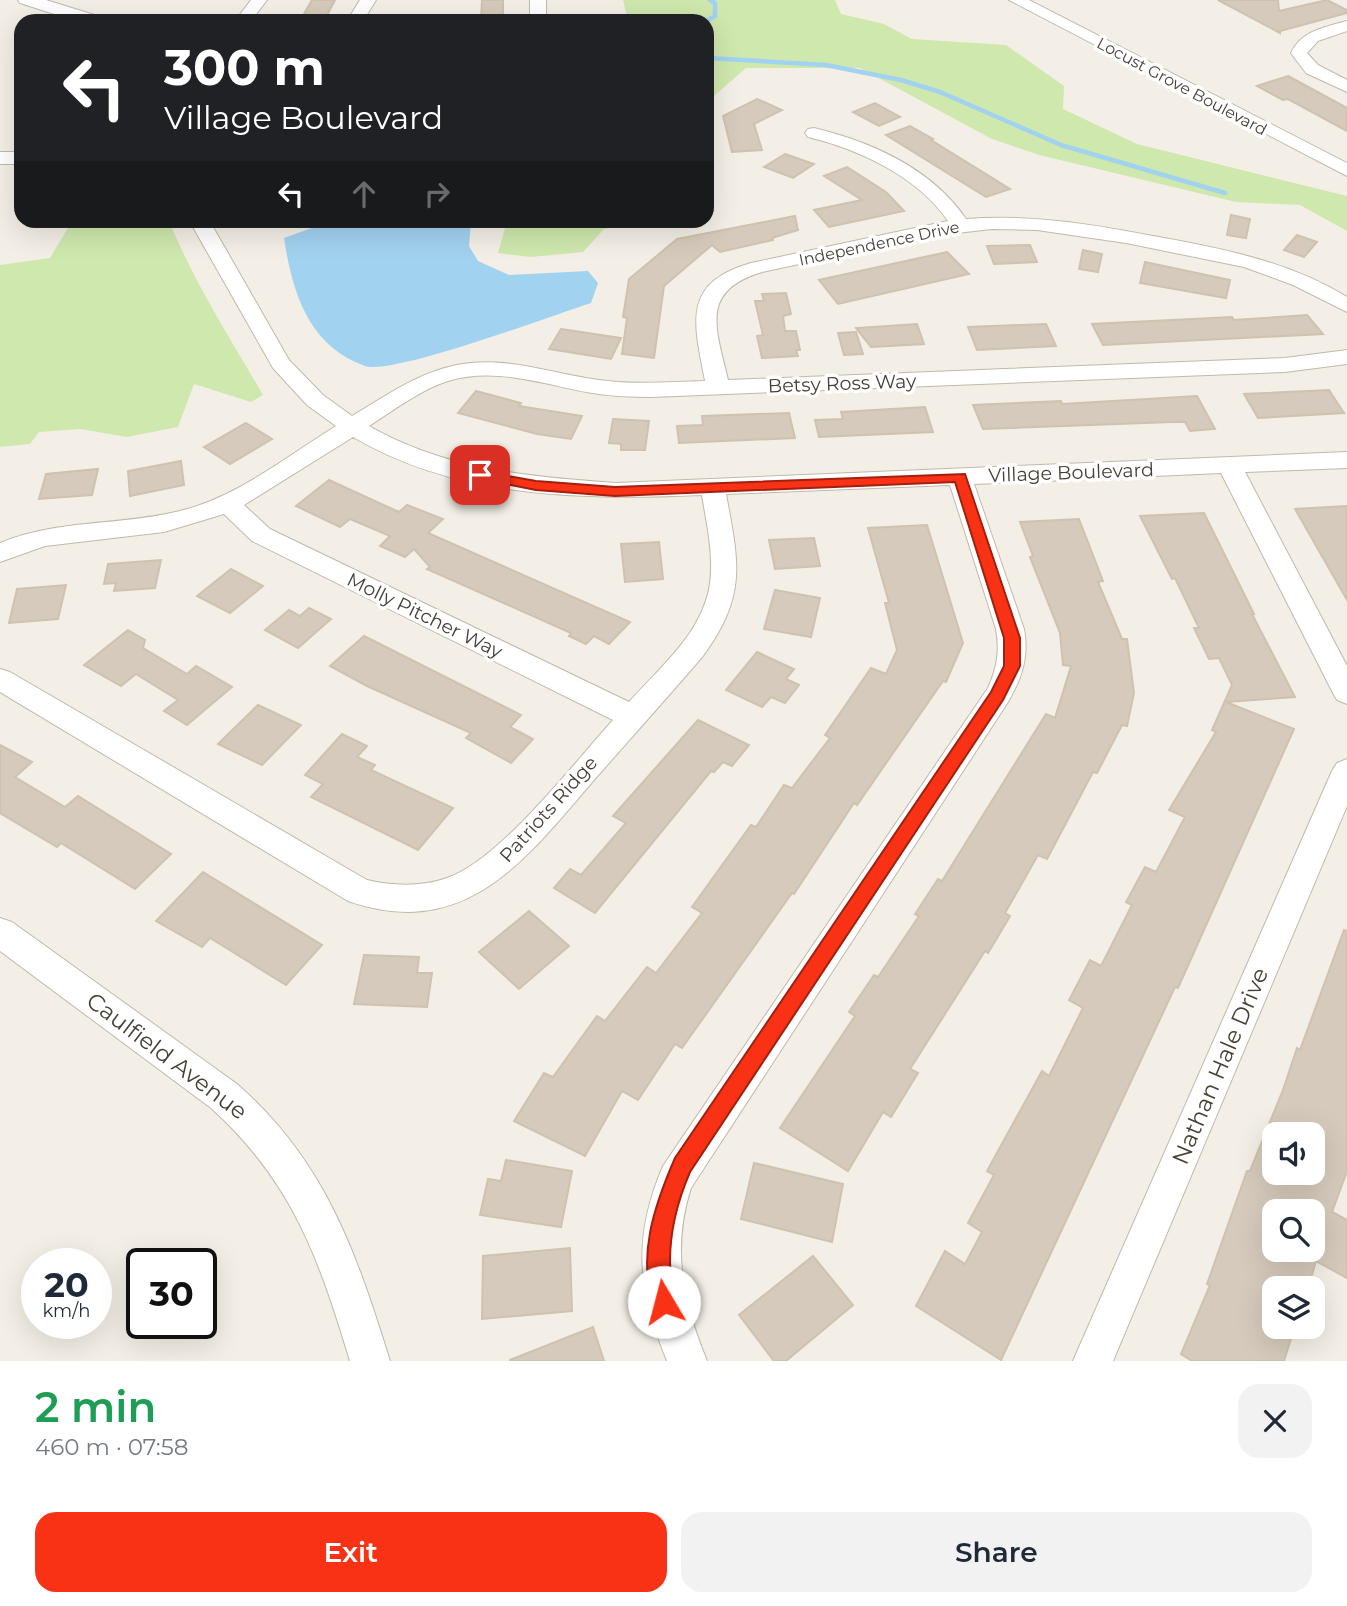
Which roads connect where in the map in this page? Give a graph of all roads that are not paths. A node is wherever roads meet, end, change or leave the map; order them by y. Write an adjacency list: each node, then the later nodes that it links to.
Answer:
1 (26, 0): 4 (street)
2 (259, 0): 5 (street)
3 (1017, 0): 9 (street, Locust Grove Boulevard)
4 (71, 14)
5 (248, 14)
6 (1347, 26): 7 (street)
7 (1347, 87)
8 (814, 133): 10 (street)
9 (1345, 168)
10 (960, 225): 12 (street, Independence Drive); 14 (street, Independence Drive)
11 (204, 228): 15 (street, Village Boulevard)
12 (1347, 306)
13 (1347, 357): 14 (street, Betsy Ross Way)
14 (718, 387): 15 (street, Betsy Ross Way)
15 (352, 426): 19 (street, Village Boulevard); 20 (street)
16 (1347, 460): 17 (street, Village Boulevard)
17 (1229, 466): 18 (street, Village Boulevard); 23 (street)
18 (960, 477): 19 (street, Village Boulevard); 28 (street)
19 (713, 488): 24 (street, Patriots Ridge)
20 (228, 503): 21 (street); 24 (street, Molly Pitcher Way)
21 (0, 553)
22 (0, 679): 24 (street, Patriots Ridge)
23 (1347, 694)
24 (631, 716)
25 (1347, 771): 29 (street, Nathan Hale Drive)
26 (0, 932): 27 (street, Caulfield Avenue)
27 (370, 1361)
28 (687, 1361)
29 (1093, 1361)

